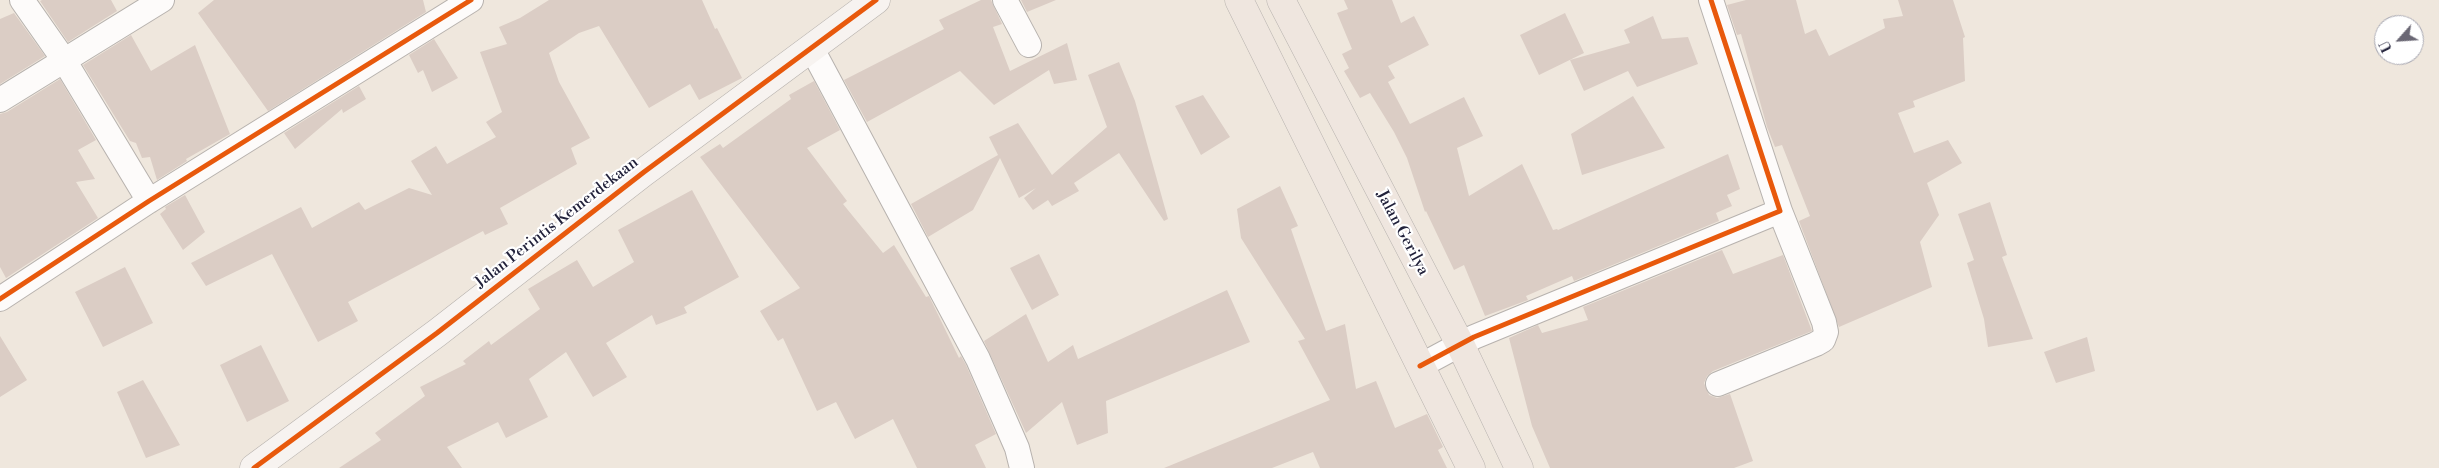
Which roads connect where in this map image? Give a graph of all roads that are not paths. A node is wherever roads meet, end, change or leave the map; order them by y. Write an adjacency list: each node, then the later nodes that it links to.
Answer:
1 (22, 0): 11 (street)
2 (162, 0): 11 (street)
3 (471, 0): 13 (street)
4 (876, 0): 10 (street, Jalan Perintis Kemerdekaan)
5 (1005, 0): 9 (street)
6 (1238, 0): 17 (highway)
7 (1281, 0): 16 (highway, Jalan Gerilya)
8 (1711, 0): 14 (street)
9 (1029, 45)
10 (812, 49): 19 (street, Jalan Perintis Kemerdekaan); 20 (street)
11 (64, 60): 12 (street); 13 (street)
12 (0, 100)
13 (149, 201): 15 (street)
14 (1780, 211): 16 (street); 18 (street)
15 (0, 299)
16 (1460, 344): 17 (street); 22 (highway, Jalan Gerilya)
17 (1420, 366): 21 (highway)
18 (1718, 384)
19 (254, 468)
20 (1022, 468)
21 (1471, 468)
22 (1519, 468)

